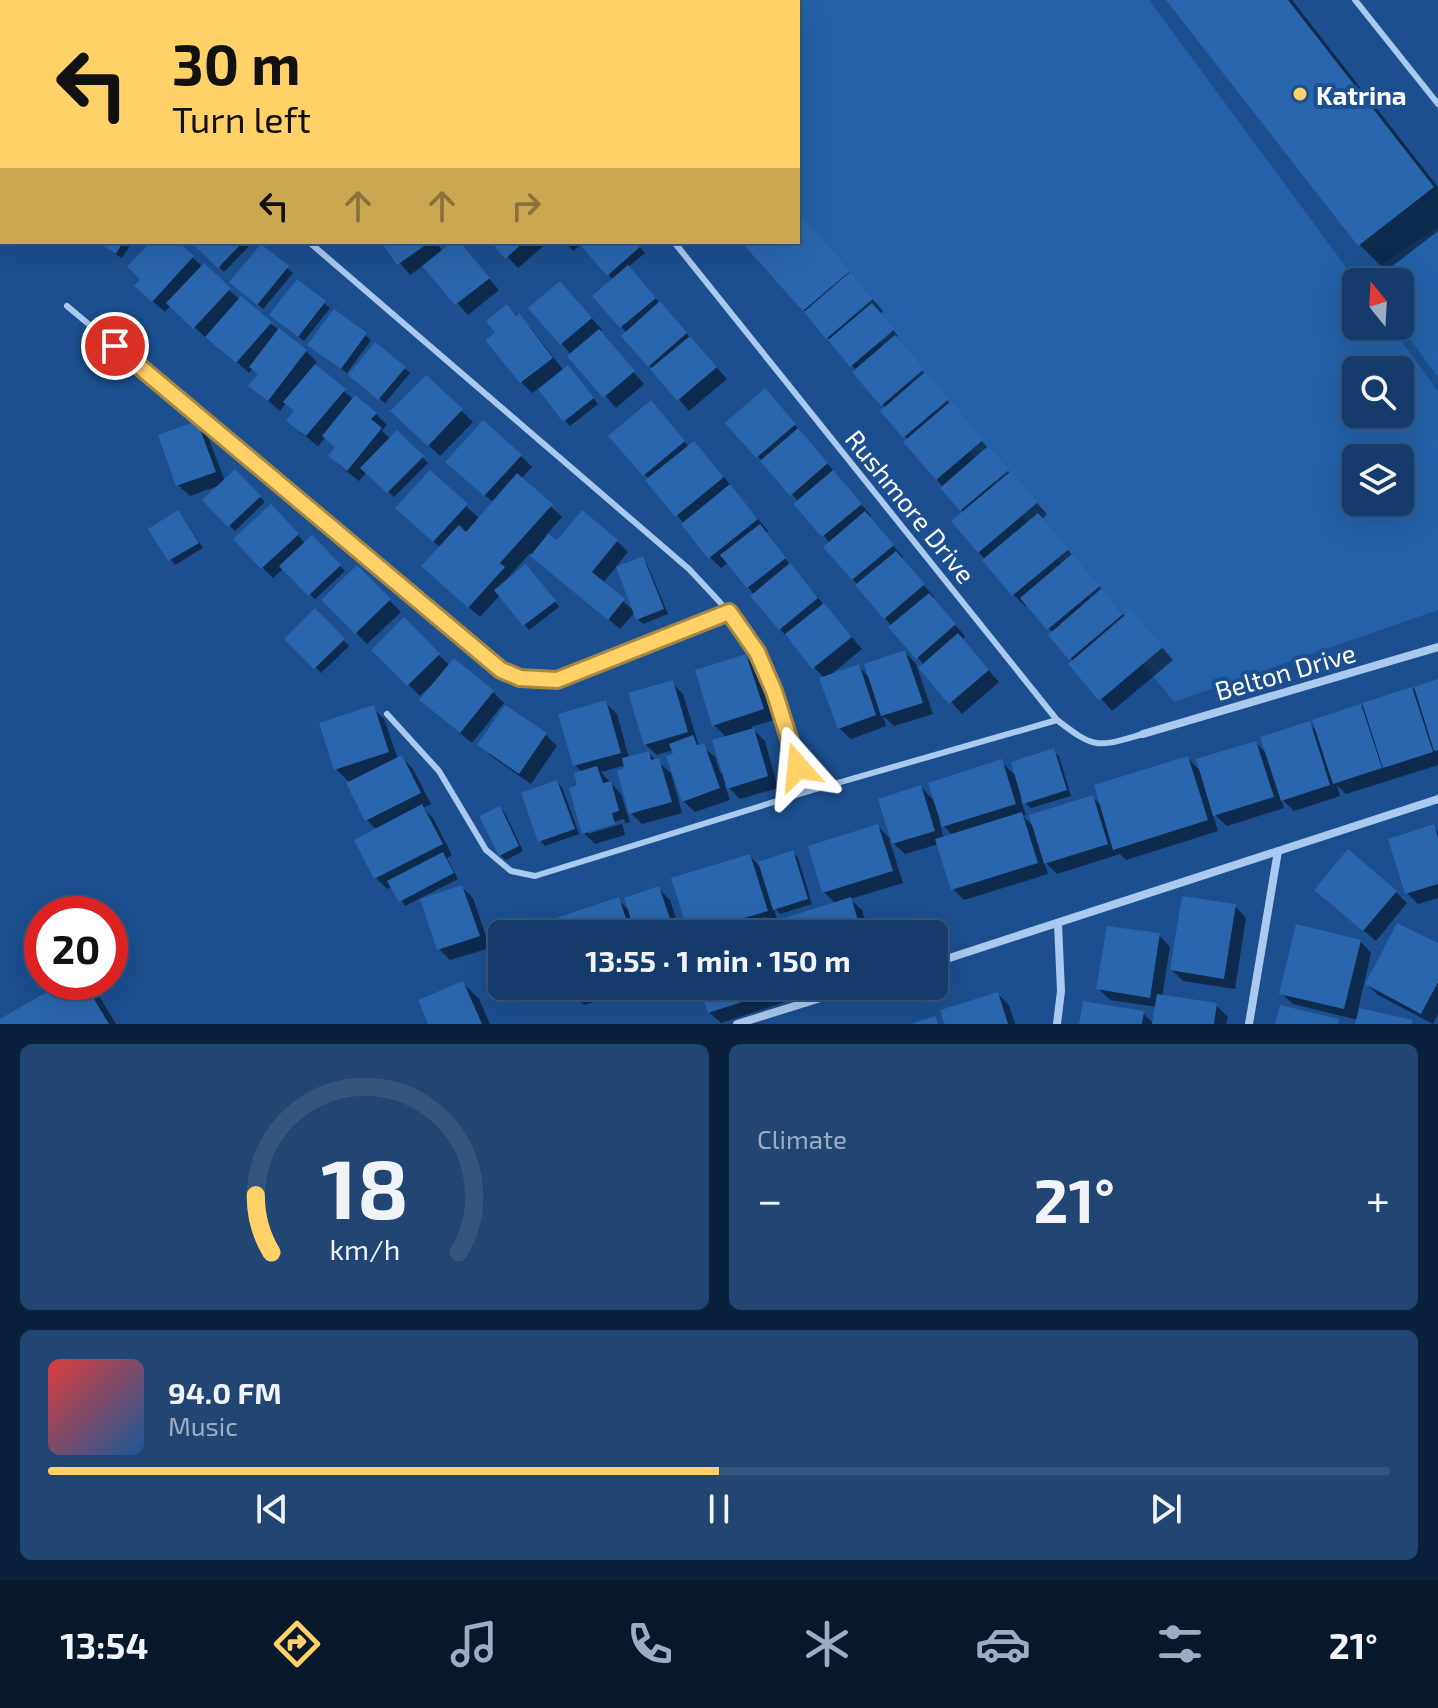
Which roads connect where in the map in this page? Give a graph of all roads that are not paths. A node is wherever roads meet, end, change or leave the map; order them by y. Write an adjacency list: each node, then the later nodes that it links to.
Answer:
1 (1355, 0): 2 (lane)
2 (1438, 104)
3 (311, 244): 6 (lane)
4 (676, 244): 9 (lane, Rushmore Drive)
5 (67, 306): 6 (lane)
6 (729, 612): 11 (lane)
7 (1438, 647): 10 (street, Belton Drive)
8 (387, 714): 11 (lane)
9 (1057, 720): 10 (lane, Rushmore Drive); 11 (lane)
10 (1143, 734)
11 (806, 792)
12 (1438, 799): 13 (street)
13 (1278, 851): 14 (street); 19 (street)
14 (1058, 924): 15 (street); 18 (street)
15 (948, 959)
16 (814, 1000): 17 (street)
17 (737, 1024)
18 (1057, 1024)
19 (1249, 1024)

